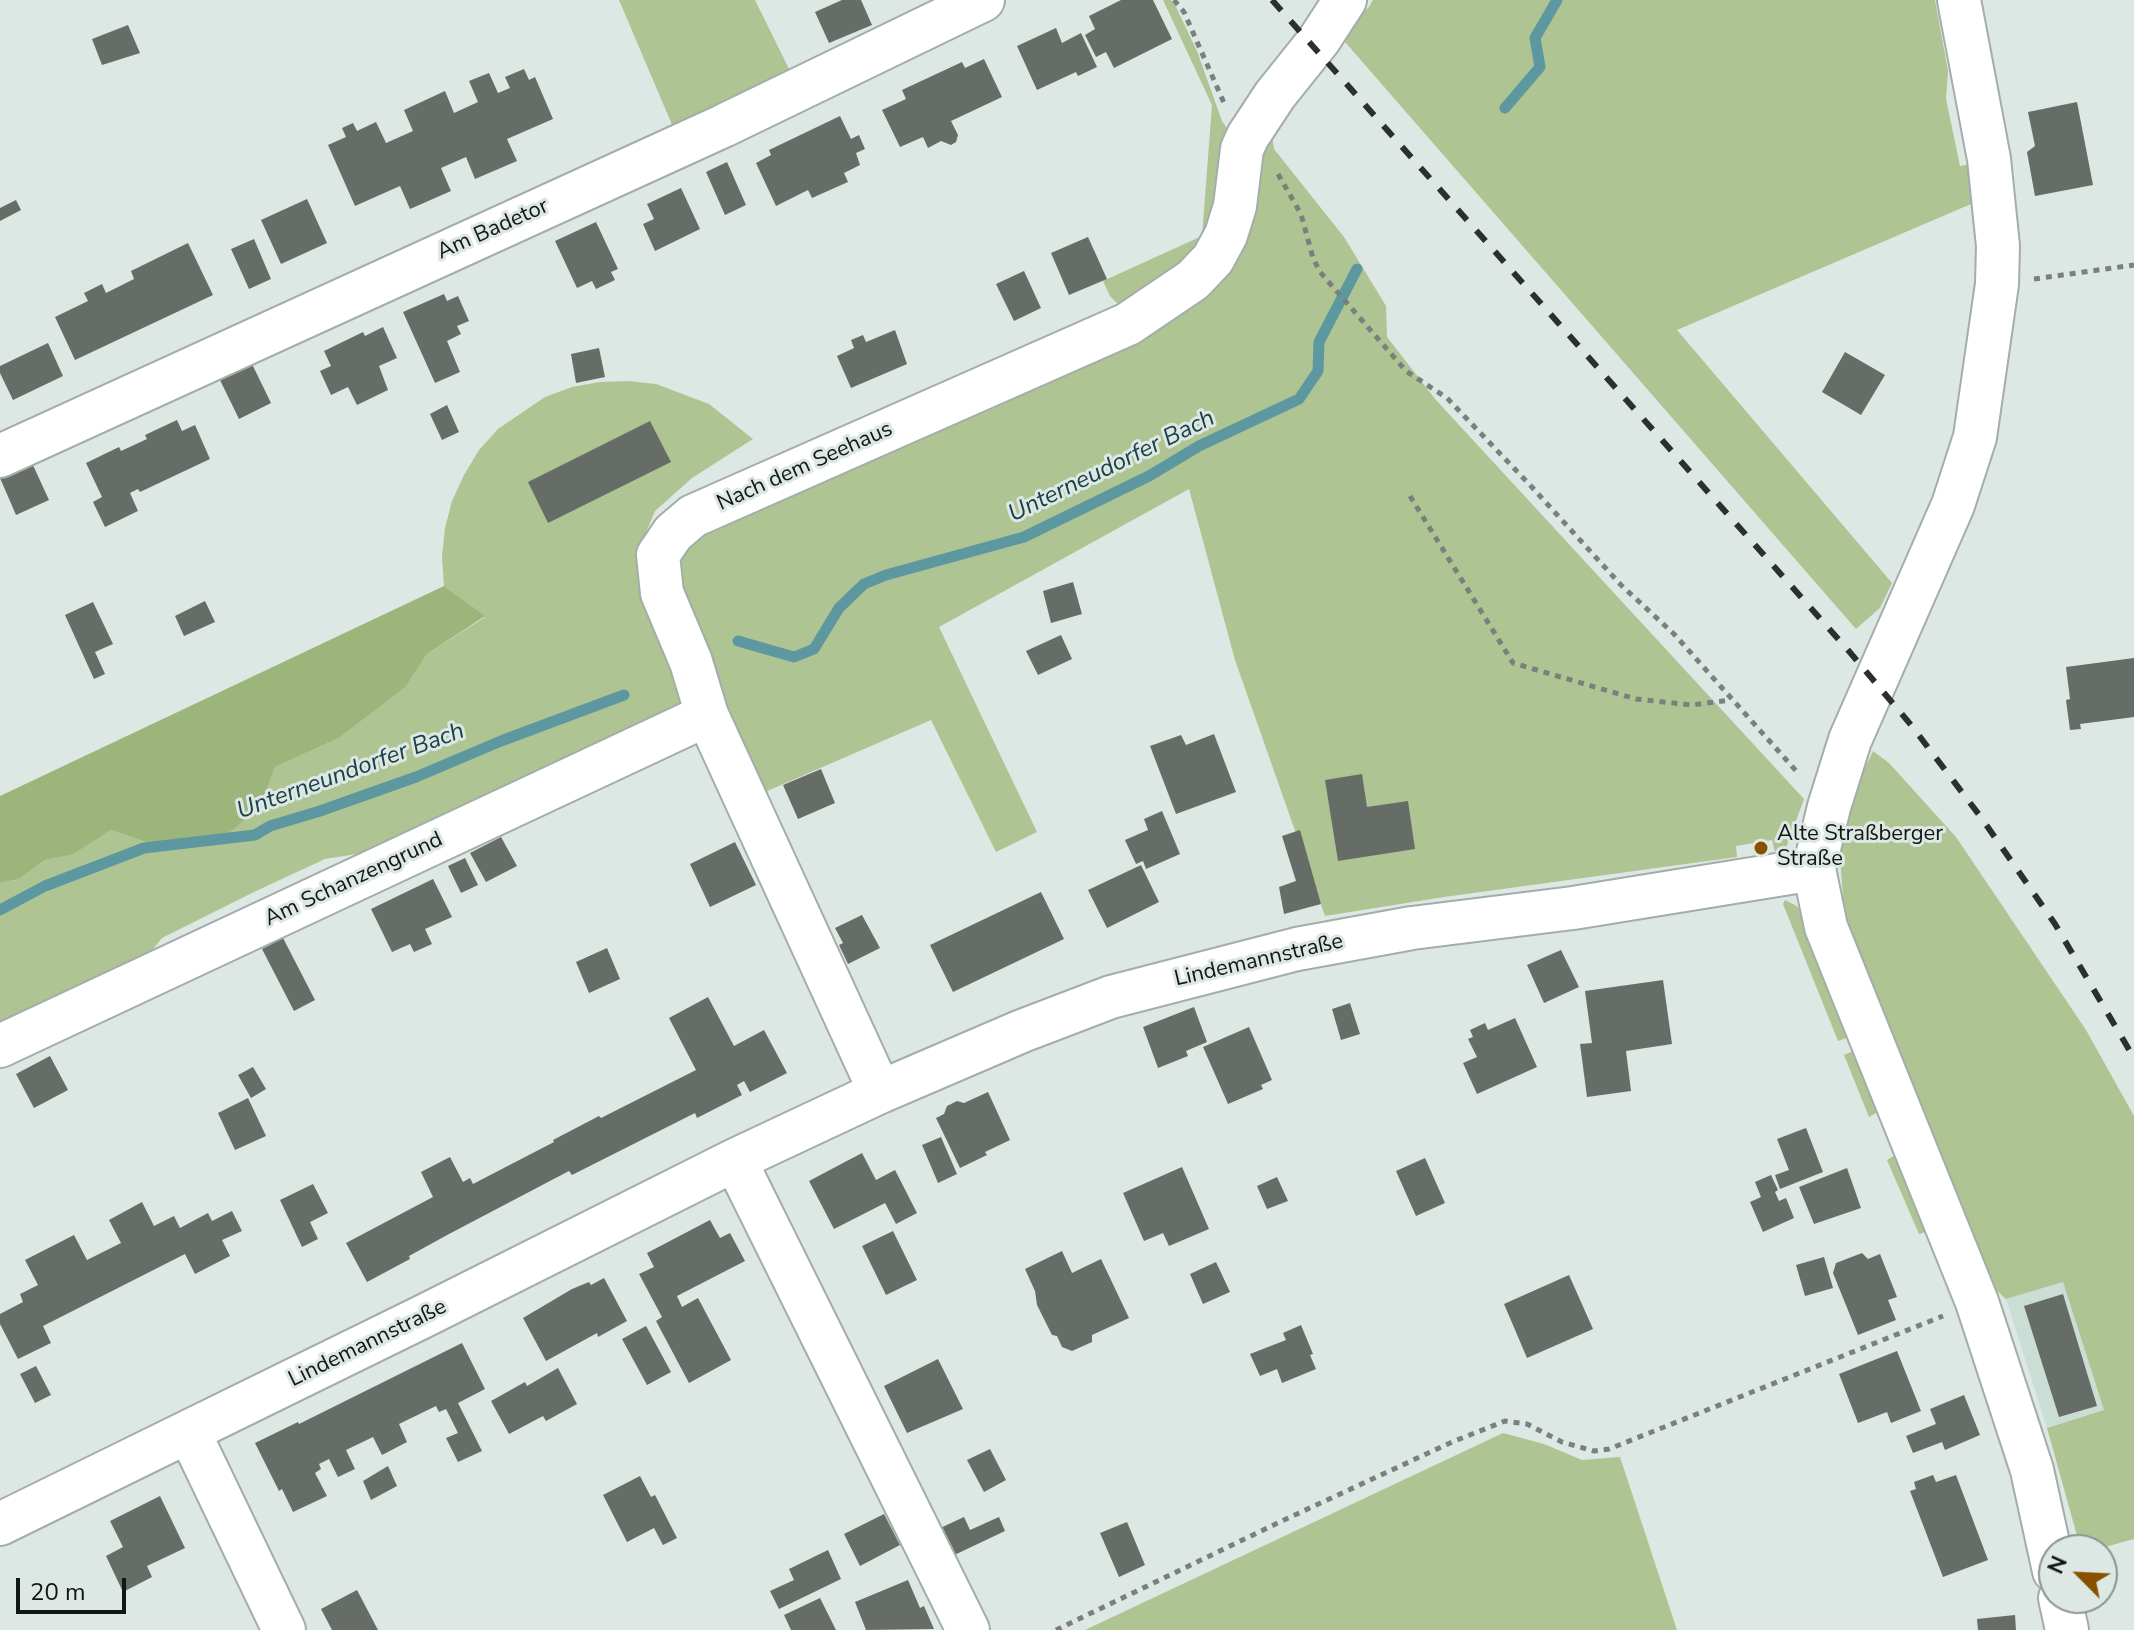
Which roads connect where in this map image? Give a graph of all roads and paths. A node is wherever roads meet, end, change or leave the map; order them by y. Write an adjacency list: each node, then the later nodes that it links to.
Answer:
1 (983, 0): 8 (street, Am Badetor)
2 (1174, 0): 5 (path)
3 (1345, 0): 5 (street, Nach dem Seehaus)
4 (1959, 0): 7 (street)
5 (1248, 136): 10 (path); 11 (street, Nach dem Seehaus)
6 (2134, 265): 7 (path)
7 (1997, 284): 12 (street)
8 (0, 456)
9 (1410, 496): 10 (path)
10 (1731, 700): 12 (path)
11 (707, 715): 14 (street, Am Schanzengrund); 15 (street, Nach dem Seehaus)
12 (1829, 807): 13 (street)
13 (1814, 869): 15 (street, Lindemannstraße); 17 (street)
14 (0, 1046)
15 (880, 1092): 16 (street, Lindemannstraße)
16 (735, 1160): 18 (street, Lindemannstraße); 22 (street)
17 (1977, 1302): 20 (street); 23 (path)
18 (189, 1432): 19 (street, Lindemannstraße); 21 (street)
19 (0, 1524)
20 (2046, 1534)
21 (284, 1630)
22 (968, 1630)
23 (1056, 1630)

